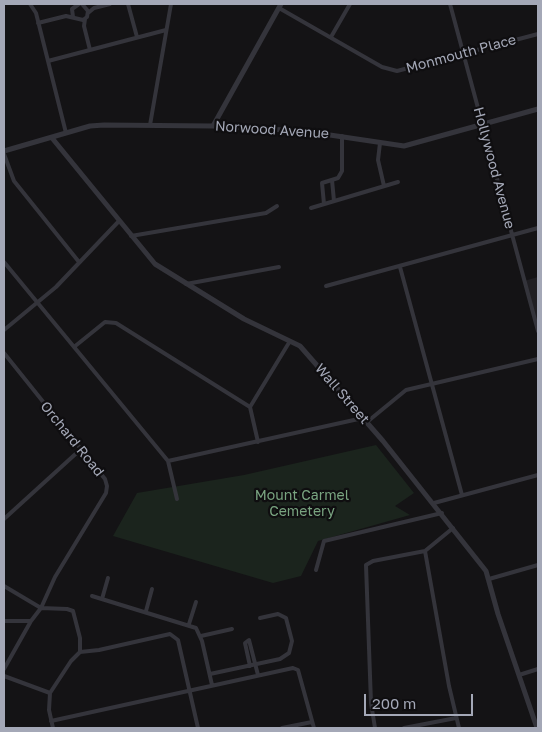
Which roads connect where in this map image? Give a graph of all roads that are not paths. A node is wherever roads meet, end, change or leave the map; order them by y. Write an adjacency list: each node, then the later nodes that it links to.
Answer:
1 (30, 4): 17 (street)
2 (78, 4): 9 (street); 11 (street)
3 (110, 4): 10 (street)
4 (128, 4): 21 (street)
5 (171, 4): 19 (street)
6 (350, 4): 22 (street)
7 (450, 4): 24 (street, Hollywood Avenue)
8 (280, 6): 22 (street, Monmouth Place); 29 (street)
9 (87, 7): 10 (street); 12 (street)
10 (94, 8): 12 (street)
11 (72, 10): 13 (street); 14 (street)
12 (88, 13): 15 (street)
13 (66, 16): 14 (street); 17 (street)
14 (74, 17): 16 (street)
15 (85, 19): 16 (street); 18 (street)
16 (79, 20): 18 (street)
17 (38, 23): 25 (street)
18 (84, 26): 23 (street)
19 (166, 30): 21 (street); 27 (street)
20 (538, 34): 24 (street, Monmouth Place)
21 (137, 37): 23 (street)
22 (331, 37): 24 (street, Monmouth Place)
23 (90, 50): 25 (street)
24 (463, 54): 28 (street, Hollywood Avenue)
25 (48, 61): 30 (street)
26 (538, 109): 28 (street, Norwood Avenue)
27 (150, 125): 29 (street, Norwood Avenue); 30 (street, Norwood Avenue)
28 (482, 125): 33 (street, Norwood Avenue); 44 (street, Hollywood Avenue)
29 (213, 126): 31 (street, Norwood Avenue)
30 (66, 133): 32 (street, Norwood Avenue)
31 (342, 136): 33 (street, Norwood Avenue); 35 (street)
32 (52, 138): 34 (street, Norwood Avenue); 42 (street, Wall Street)
33 (380, 143): 37 (street)
34 (4, 152): 47 (street)
35 (332, 180): 38 (street); 39 (street)
36 (398, 182): 37 (street)
37 (384, 186): 38 (street)
38 (334, 201): 39 (street)
39 (324, 204): 41 (street)
40 (277, 206): 45 (street)
41 (311, 208)
42 (119, 221): 45 (street, Wall Street); 47 (street)
43 (538, 228): 44 (street)
44 (512, 235): 48 (street); 54 (street, Hollywood Avenue)
45 (132, 236): 50 (street, Wall Street)
46 (4, 262): 52 (street)
47 (79, 262): 52 (street)
48 (400, 267): 51 (street); 59 (street)
49 (279, 268): 50 (street)
50 (186, 284): 55 (street, Wall Street)
51 (326, 286)
52 (37, 303): 53 (street); 56 (street)
53 (4, 330)
54 (538, 331)
55 (290, 341): 60 (street); 61 (street, Wall Street)
56 (74, 347): 60 (street); 64 (street)
57 (4, 353): 63 (street, Orchard Road)
58 (538, 359): 59 (street)
59 (432, 384): 61 (street); 66 (street)
60 (250, 407): 62 (street)
61 (365, 420): 62 (street); 68 (street, Wall Street)
62 (258, 442): 64 (street)
63 (81, 449): 70 (street); 82 (street, Orchard Road)
64 (168, 461): 67 (street)
65 (538, 475): 66 (street)
66 (462, 495): 68 (street)
67 (177, 499)
68 (434, 503): 69 (street, Wall Street)
69 (442, 513): 71 (street, Wall Street); 74 (street)
70 (4, 519)
71 (453, 528): 72 (street); 76 (street, Wall Street)
72 (425, 551): 102 (street); 109 (street)
73 (538, 565): 76 (street)
74 (316, 570)
75 (108, 578): 80 (street)
76 (489, 579): 97 (street, Wall Street)
77 (4, 586): 82 (street)
78 (152, 589): 83 (street)
79 (92, 596): 80 (street)
80 (102, 599): 83 (street)
81 (196, 602): 87 (street)
82 (41, 608): 85 (street, Orchard Road); 90 (street)
83 (146, 611): 87 (street)
84 (260, 618): 91 (street)
85 (31, 620): 86 (street); 93 (street, Orchard Road)
86 (4, 621)
87 (189, 624): 89 (street)
88 (232, 629): 89 (street)
89 (201, 636): 95 (street)
90 (80, 652): 100 (street); 101 (street)
91 (256, 664): 92 (street); 92 (street); 96 (street)
92 (250, 666): 95 (street)
93 (4, 669)
94 (538, 669): 97 (street)
95 (210, 674): 99 (street)
96 (258, 675): 99 (street); 104 (street)
97 (519, 675): 112 (street, Wall Street)
98 (4, 676): 101 (street)
99 (212, 685): 100 (street)
100 (190, 690): 103 (street); 106 (street)
101 (50, 693): 103 (street)
102 (456, 718): 110 (street); 111 (street)
103 (51, 721): 105 (street)
104 (312, 722): 107 (street); 108 (street)
105 (53, 728)
106 (198, 728)
107 (282, 728)
108 (314, 728)
109 (375, 728)
110 (404, 728)
111 (459, 728)
112 (537, 728)

